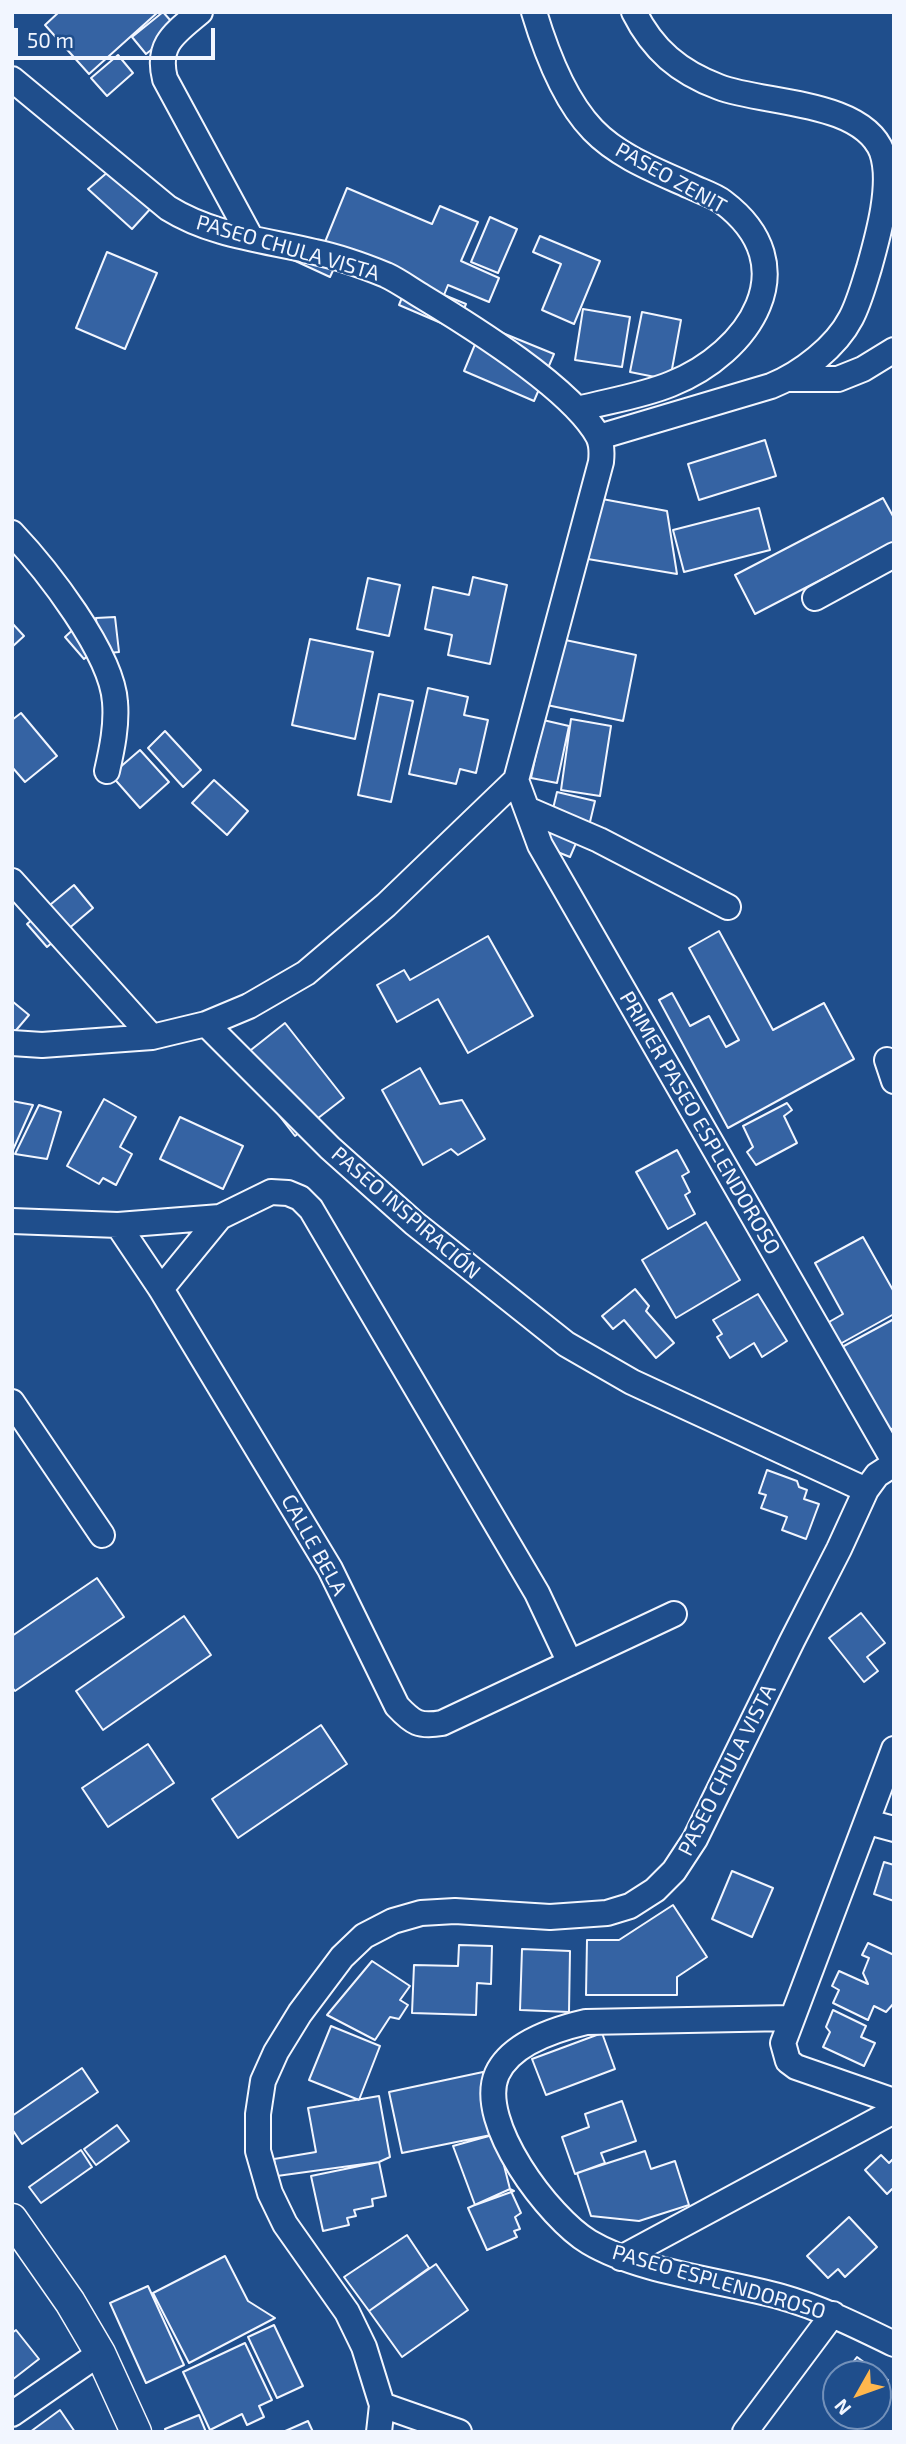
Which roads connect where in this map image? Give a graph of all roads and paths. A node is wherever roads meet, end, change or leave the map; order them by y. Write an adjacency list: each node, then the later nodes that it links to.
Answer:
1 (200, 12): 5 (street)
2 (534, 12): 8 (street, PASEO ZENIT)
3 (634, 12): 7 (street)
4 (12, 79): 5 (street, PASEO CHULA VISTA)
5 (250, 238): 8 (street, PASEO CHULA VISTA)
6 (894, 350): 7 (street)
7 (790, 379): 9 (street)
8 (578, 409): 9 (street, PASEO CHULA VISTA)
9 (599, 437): 14 (street)
10 (12, 533): 13 (street)
11 (894, 555): 12 (street)
12 (815, 597)
13 (107, 771)
14 (516, 779): 15 (street, PRIMER PASEO ESPLENDOROSO); 18 (street)
15 (527, 809): 17 (street); 26 (street, PRIMER PASEO ESPLENDOROSO)
16 (12, 881): 19 (street)
17 (728, 907)
18 (206, 1024): 19 (street); 26 (street, PASEO INSPIRACIÓN)
19 (152, 1037): 20 (street)
20 (12, 1043)
21 (220, 1217): 23 (street); 24 (street); 29 (street)
22 (12, 1221): 23 (street)
23 (118, 1225): 24 (street, CALLE BELA)
24 (161, 1289): 29 (street, CALLE BELA)
25 (12, 1402): 27 (street)
26 (883, 1472): 41 (street, PASEO CHULA VISTA)
27 (102, 1535)
28 (674, 1614): 29 (street, CALLE BELA)
29 (570, 1662)
30 (894, 1749): 31 (street)
31 (868, 1822): 32 (street); 33 (street)
32 (894, 1829)
33 (790, 2018): 34 (street); 37 (street, PASEO ESPLENDOROSO)
34 (894, 2101)
35 (894, 2110): 37 (street)
36 (12, 2219): 40 (street)
37 (621, 2258): 38 (street, PASEO ESPLENDOROSO)
38 (833, 2314): 39 (street, PASEO ESPLENDOROSO); 46 (street)
39 (894, 2344)
40 (100, 2353): 42 (street); 43 (street)
41 (382, 2405): 44 (street, PASEO CHULA VISTA); 45 (street)
42 (12, 2414)
43 (136, 2432)
44 (379, 2432)
45 (459, 2432)
46 (745, 2432)

